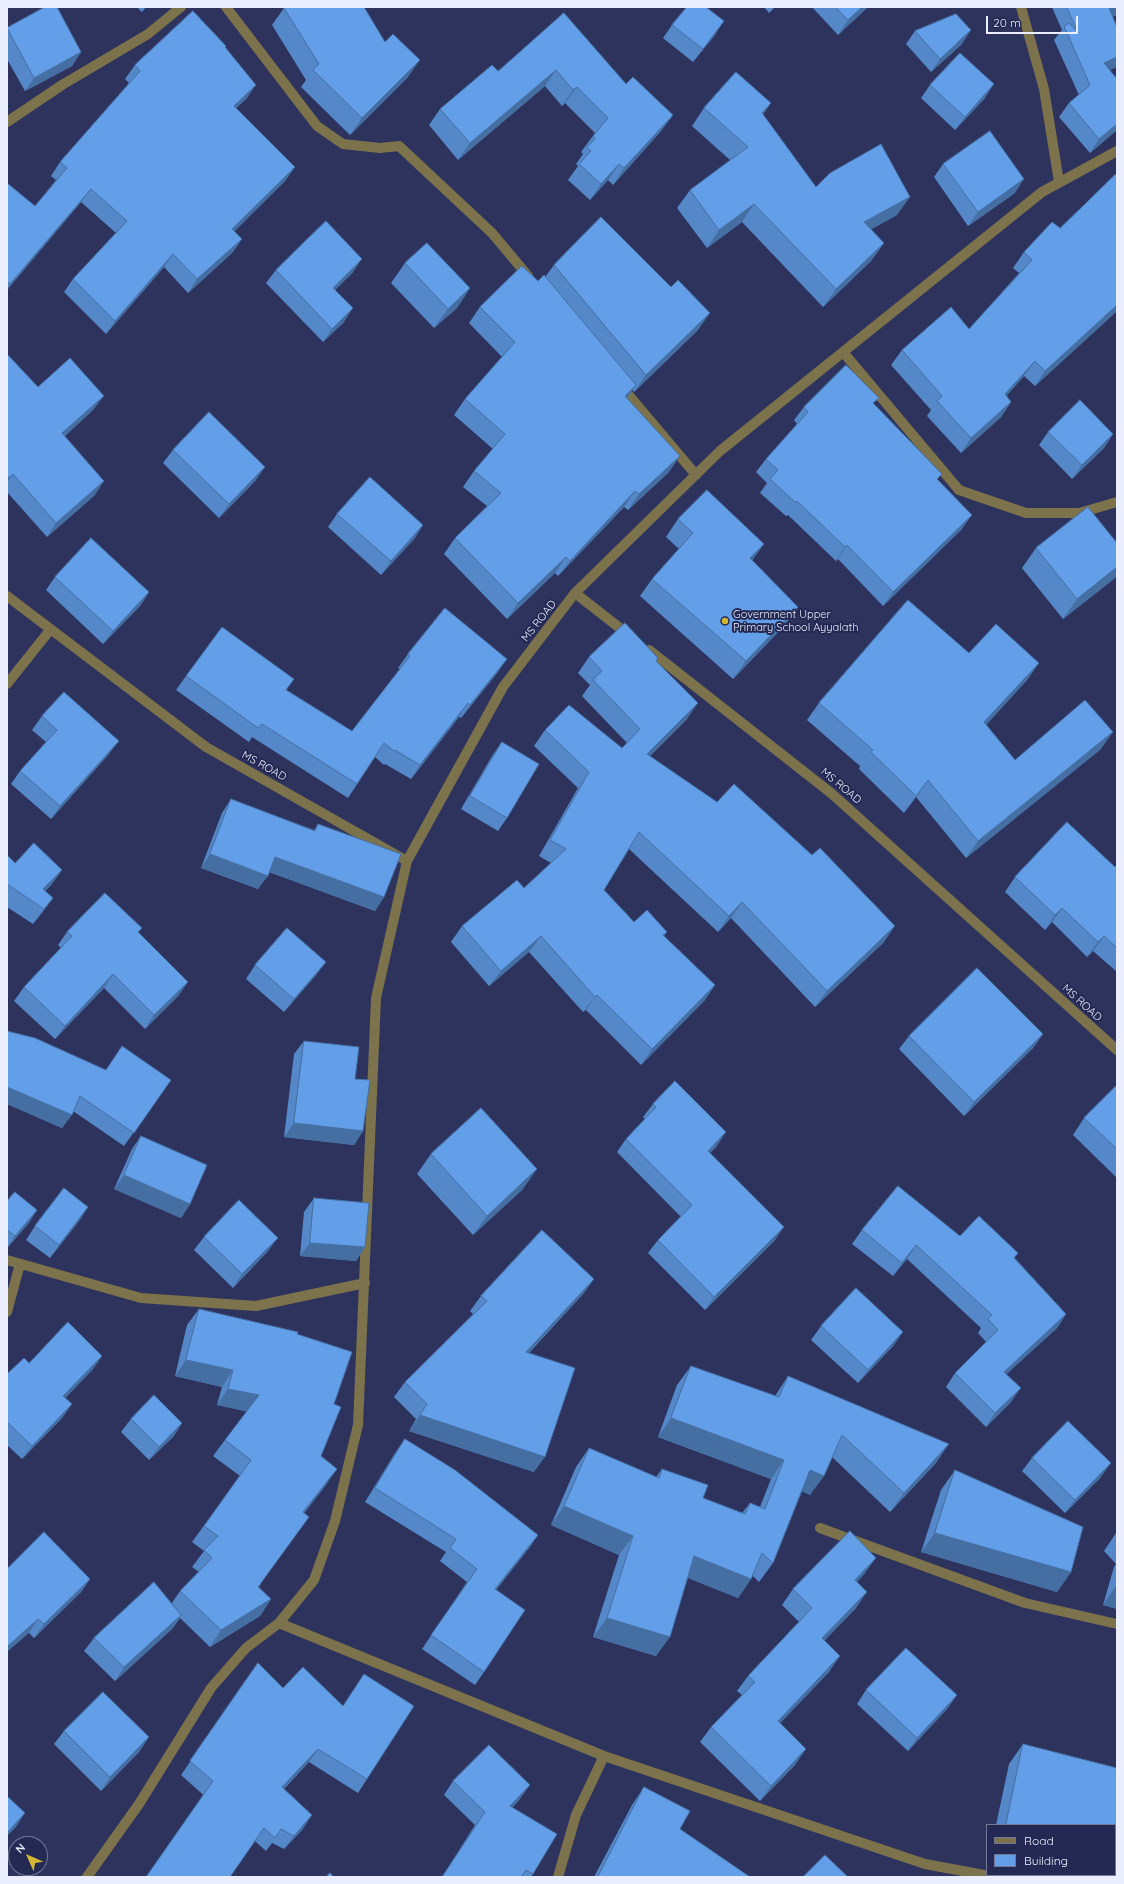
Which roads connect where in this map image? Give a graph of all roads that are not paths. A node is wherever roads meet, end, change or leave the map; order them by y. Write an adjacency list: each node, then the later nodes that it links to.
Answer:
1 (182, 7): 4 (street)
2 (226, 7): 7 (street)
3 (1022, 7): 6 (street)
4 (7, 122)
5 (1117, 151): 6 (street)
6 (1059, 182): 8 (street)
7 (532, 281)
8 (843, 352): 10 (street); 11 (street)
9 (614, 377): 10 (street)
10 (696, 475): 12 (street)
11 (1117, 502)
12 (575, 593): 16 (street, MS ROAD); 17 (street, MS ROAD)
13 (7, 596): 14 (street, MS ROAD)
14 (50, 630): 15 (street); 16 (street, MS ROAD)
15 (7, 684)
16 (407, 860): 20 (street)
17 (1117, 1050)
18 (7, 1260): 19 (street)
19 (20, 1264): 20 (street); 21 (street)
20 (365, 1283): 23 (street)
21 (7, 1312)
22 (820, 1528): 24 (street)
23 (279, 1623): 25 (street); 27 (street)
24 (1117, 1624)
25 (604, 1756): 26 (street); 28 (street)
26 (986, 1875)
27 (87, 1877)
28 (558, 1877)

